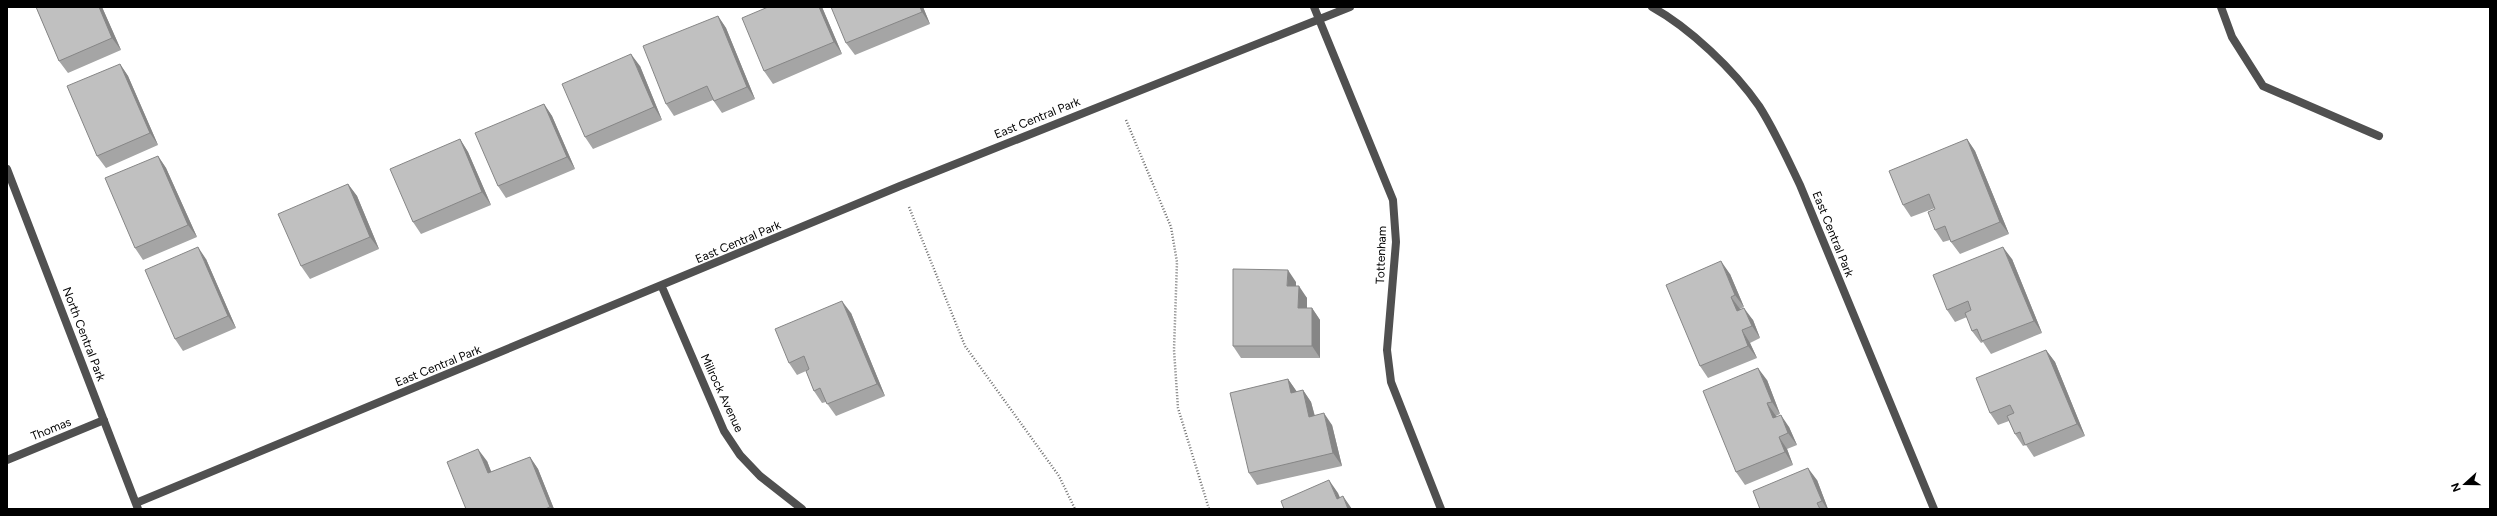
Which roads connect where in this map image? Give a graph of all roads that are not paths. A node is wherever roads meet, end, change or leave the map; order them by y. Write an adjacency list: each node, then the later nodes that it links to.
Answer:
1 (1314, 7): 5 (street, Tottenham)
2 (1350, 7): 5 (street, East Central Park)
3 (1652, 7): 14 (street, East Central Park)
4 (2221, 7): 6 (street)
5 (1319, 19): 8 (street, East Central Park); 13 (street, Tottenham)
6 (2379, 136)
7 (7, 169): 9 (street, North Central Park)
8 (662, 287): 11 (street, East Central Park); 12 (street, Millrock Avenue)
9 (104, 420): 10 (street, Thomas); 11 (street, North Central Park)
10 (7, 460)
11 (137, 506)
12 (802, 509)
13 (1441, 509)
14 (1934, 509)

